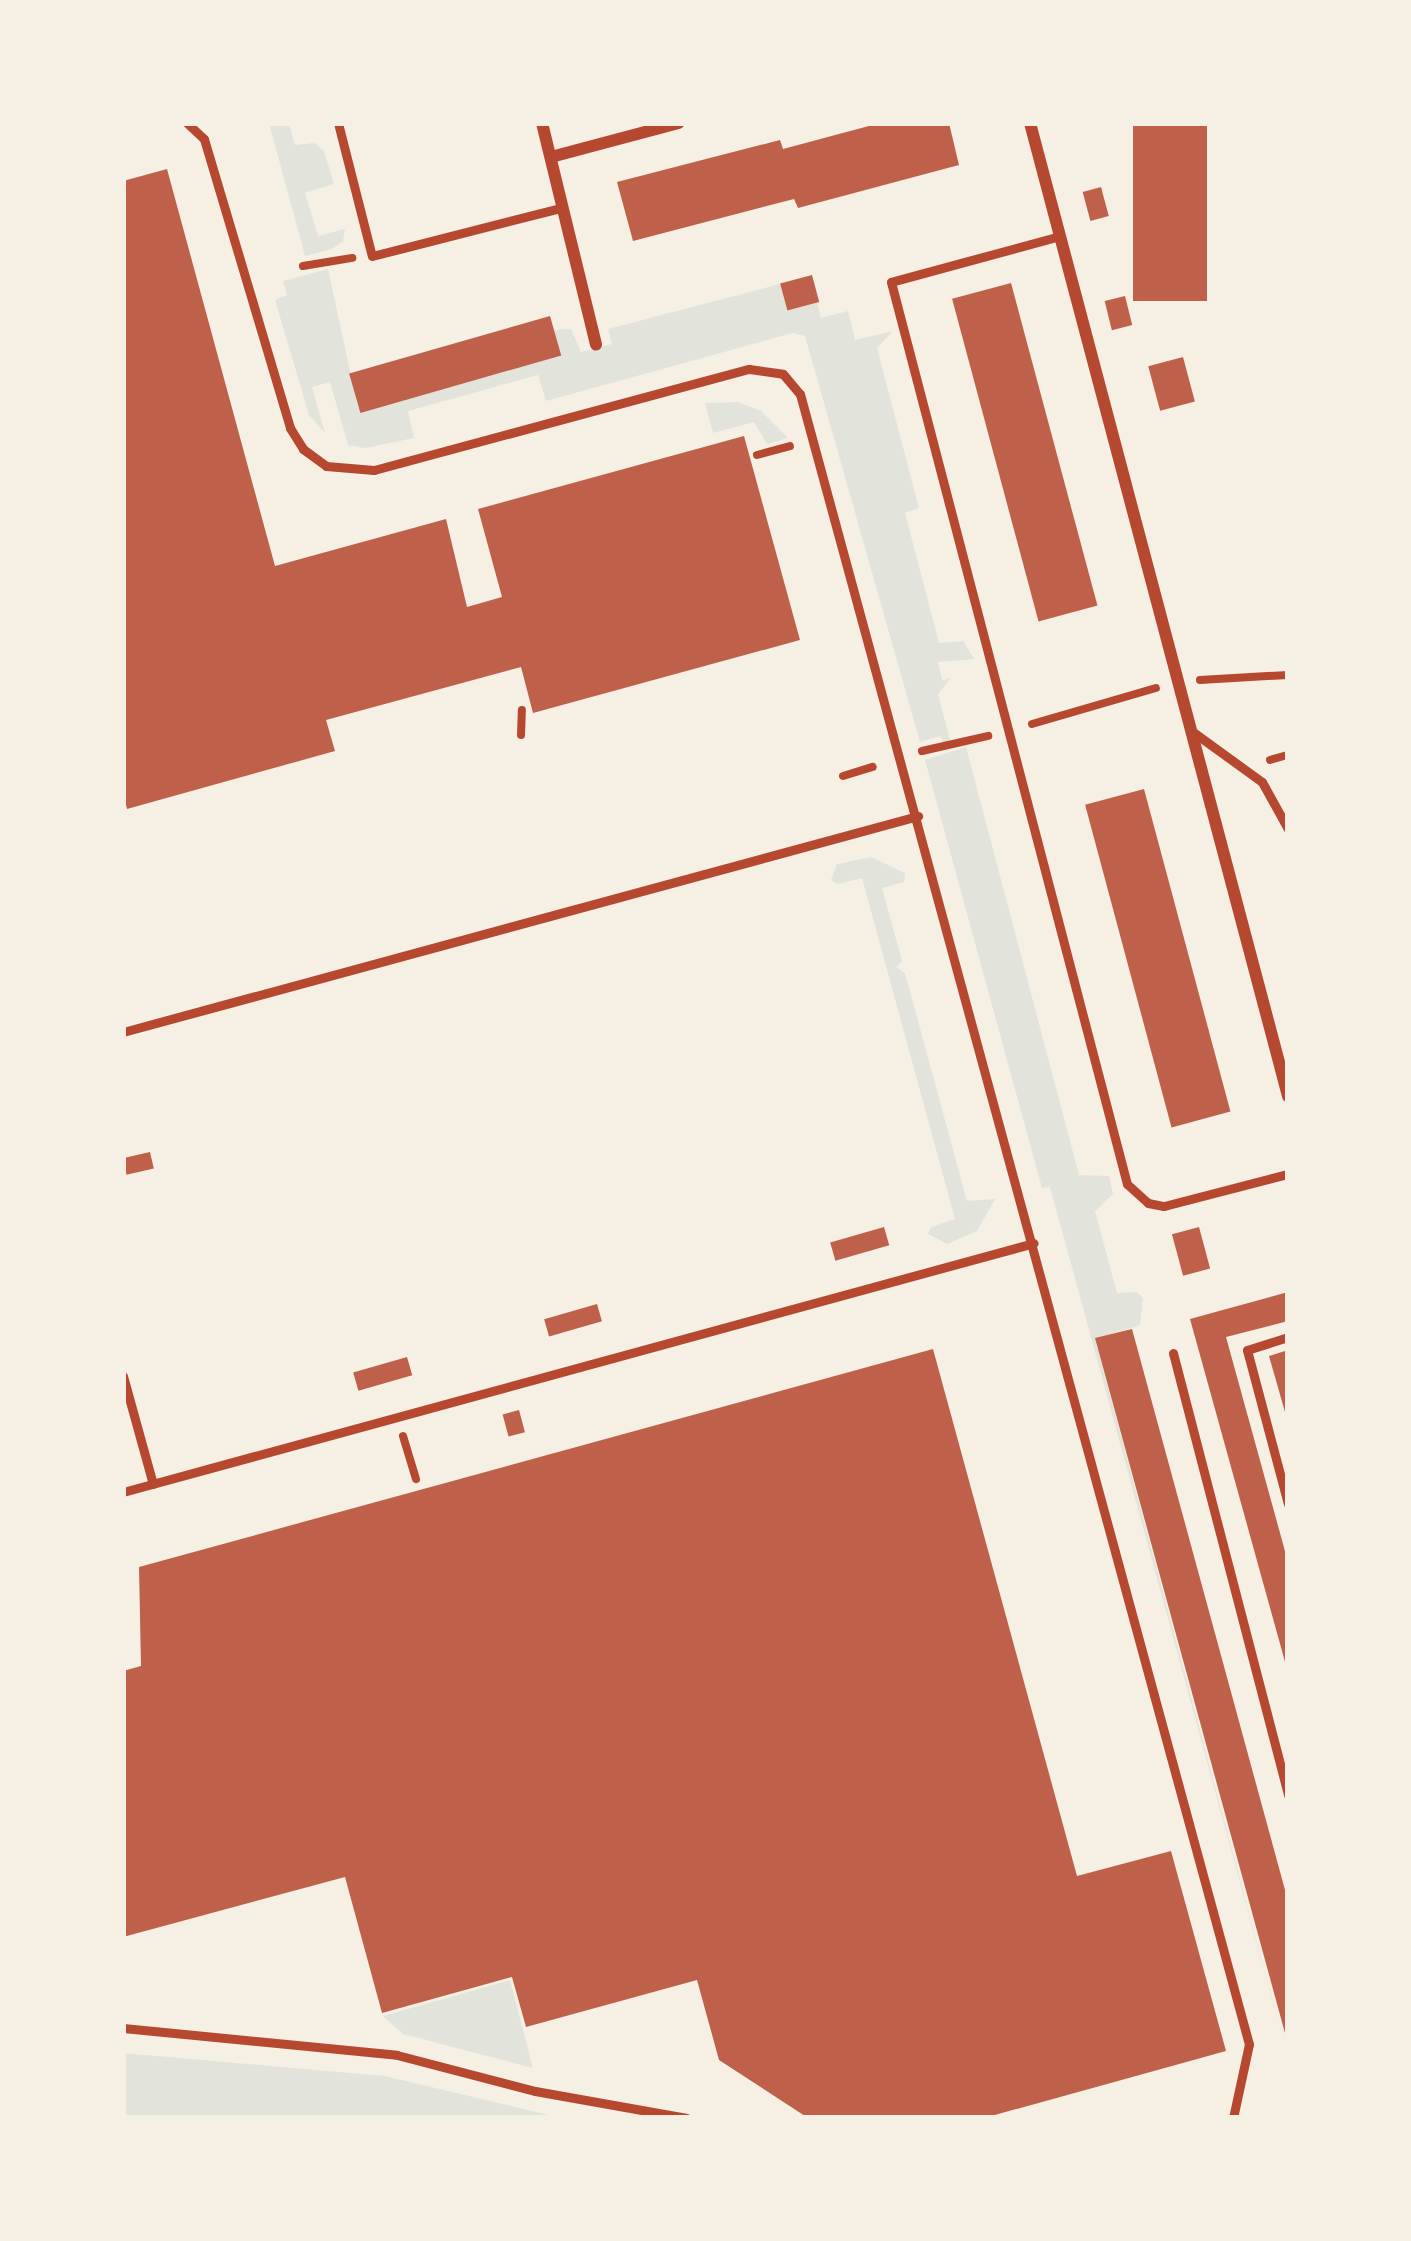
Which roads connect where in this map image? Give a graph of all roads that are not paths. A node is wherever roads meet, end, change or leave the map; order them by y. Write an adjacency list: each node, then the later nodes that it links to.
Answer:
1 (187, 123): 11 (lane)
2 (338, 123): 7 (lane)
3 (542, 123): 6 (street)
4 (679, 123): 6 (street)
5 (1030, 123): 8 (street)
6 (551, 157): 7 (street)
7 (560, 208): 9 (street)
8 (1060, 236): 10 (street); 15 (lane)
9 (596, 345)
10 (1189, 727): 12 (lane); 14 (street)
11 (917, 816): 13 (lane); 16 (lane)
12 (1288, 829)
13 (123, 1032)
14 (1288, 1096)
15 (1288, 1174)
16 (1034, 1243): 20 (lane); 26 (lane)
17 (1288, 1337): 22 (lane)
18 (1173, 1353): 23 (lane)
19 (123, 1376): 20 (lane)
20 (153, 1484): 21 (lane)
21 (123, 1492)
22 (1288, 1504)
23 (1288, 1795)
24 (123, 2028): 25 (lane)
25 (687, 2118)
26 (1233, 2118)

